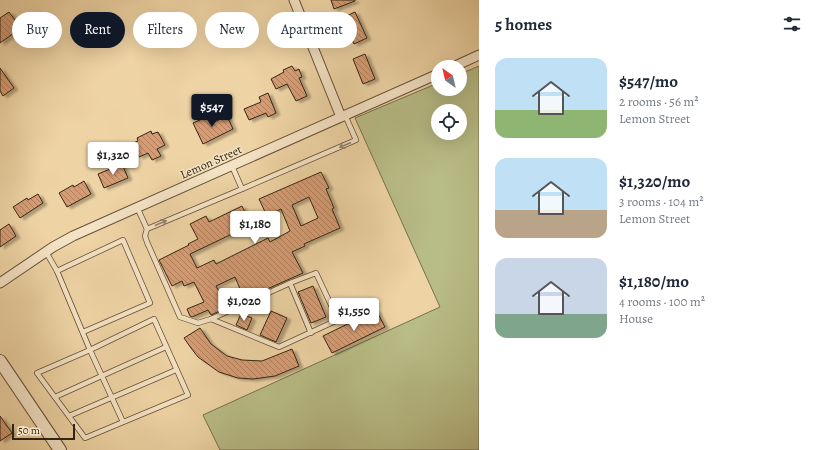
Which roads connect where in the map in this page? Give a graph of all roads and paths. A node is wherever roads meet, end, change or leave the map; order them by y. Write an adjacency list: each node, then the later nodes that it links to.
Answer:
1 (294, 0): 5 (street)
2 (479, 55): 3 (street)
3 (467, 61)
4 (431, 77): 5 (street, Lemon Street)
5 (343, 116): 6 (street, Lemon Street); 7 (lane, one-way to 7)
6 (232, 166): 7 (lane); 8 (street, Lemon Street)
7 (242, 189): 9 (lane, one-way to 7)
8 (137, 207): 9 (lane); 10 (street, Lemon Street)
9 (147, 229): 15 (lane)
10 (46, 252): 11 (lane); 12 (street, Lemon Street)
11 (57, 271): 17 (lane); 17 (lane)
12 (0, 283)
13 (290, 283): 15 (lane); 16 (lane); 18 (lane)
14 (370, 306): 16 (lane)
15 (211, 319): 18 (lane)
16 (338, 320): 18 (lane)
17 (83, 332): 20 (lane)
18 (311, 333)
19 (166, 347): 20 (lane); 22 (lane); 23 (lane)
20 (90, 350): 23 (lane); 24 (lane)
21 (0, 361): 28 (street)
22 (176, 370): 25 (lane); 27 (lane)
23 (102, 376): 24 (lane); 25 (lane)
24 (55, 397): 26 (lane)
25 (112, 398): 26 (lane); 27 (lane)
26 (69, 416): 27 (lane)
27 (123, 422)
28 (60, 450)

